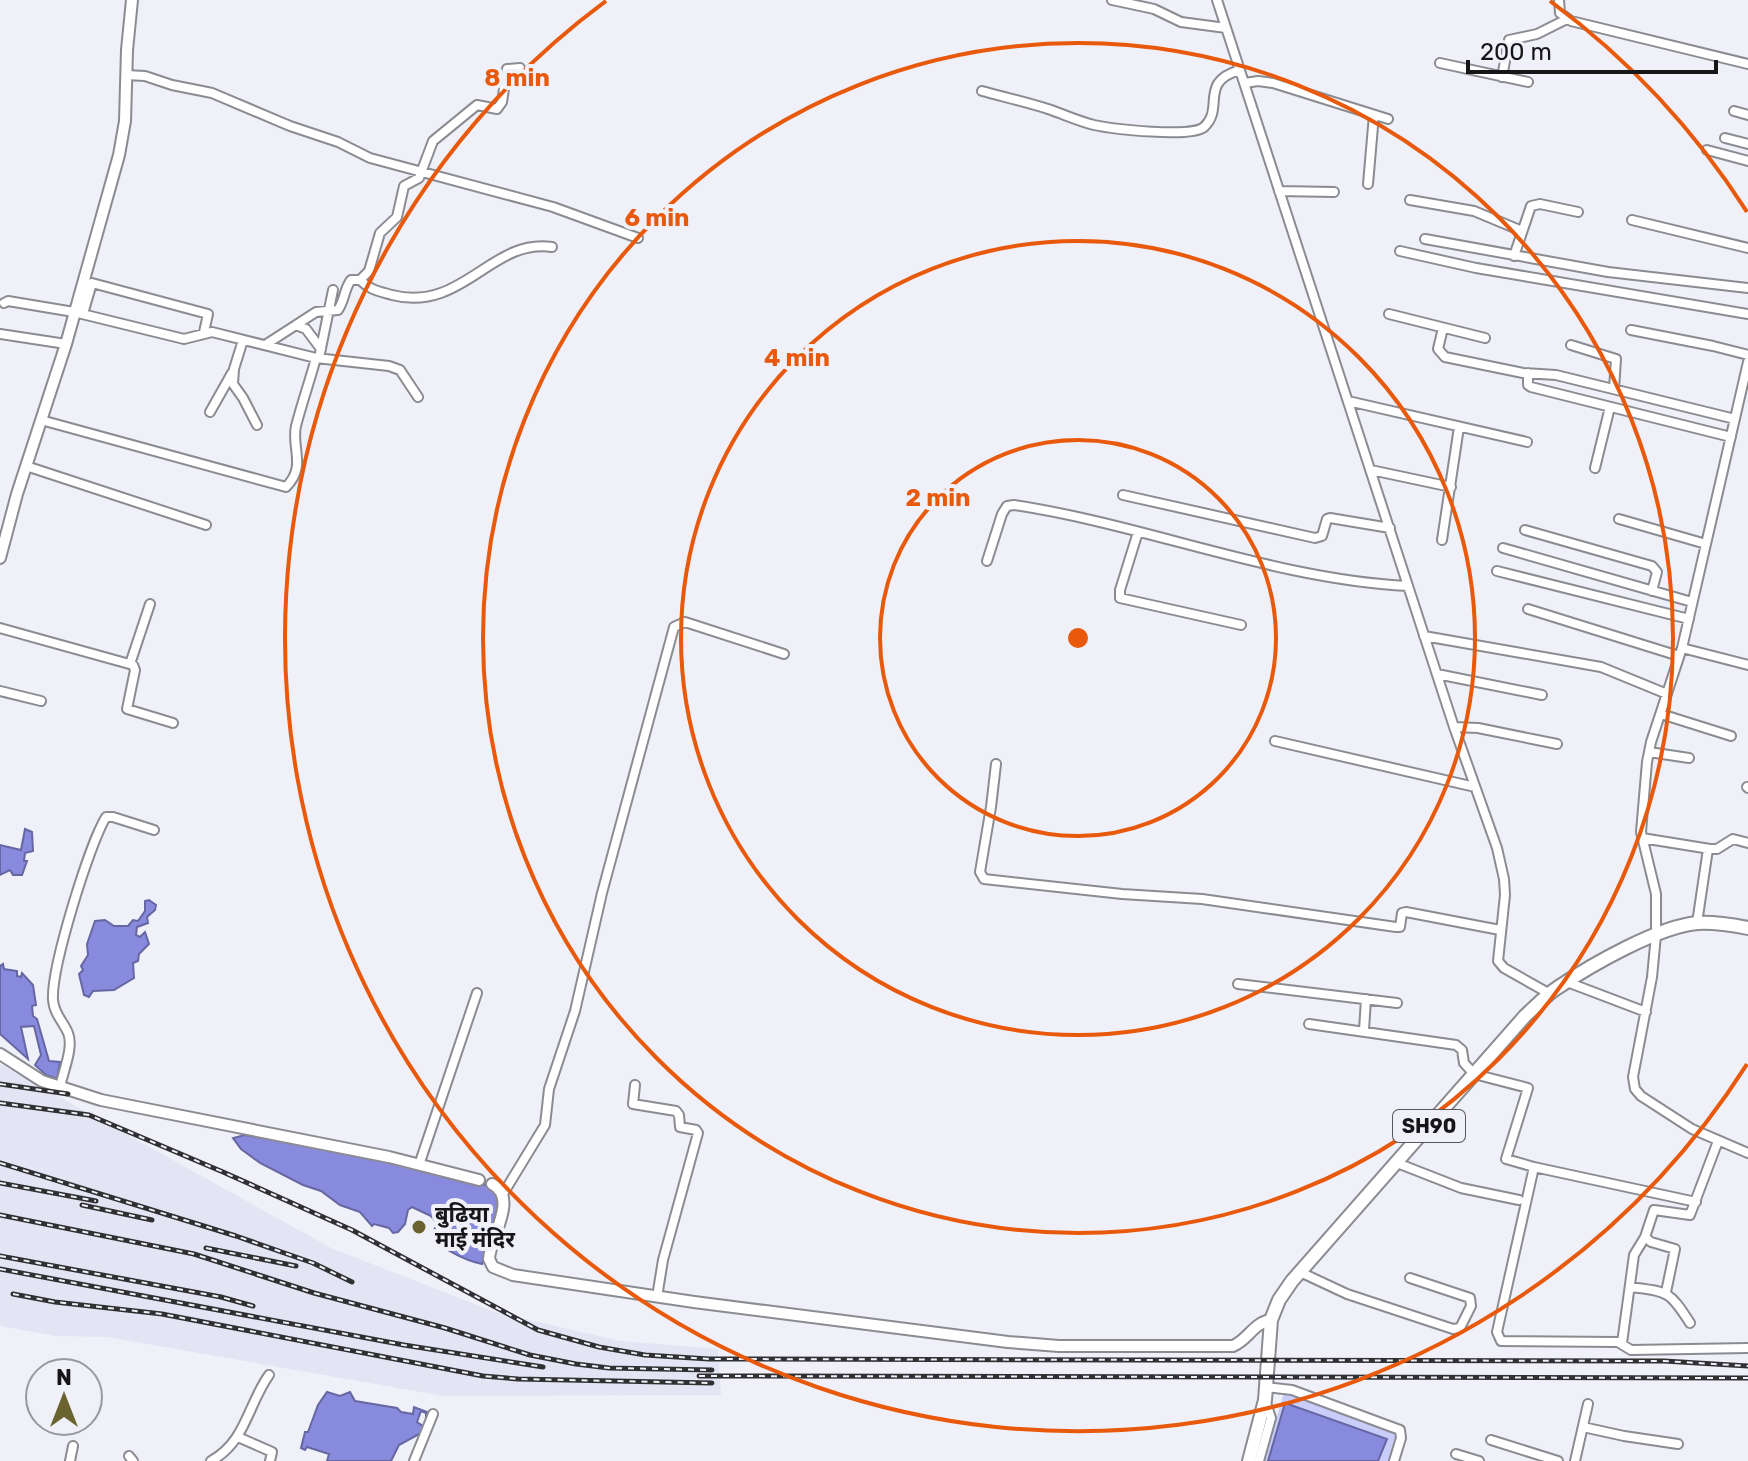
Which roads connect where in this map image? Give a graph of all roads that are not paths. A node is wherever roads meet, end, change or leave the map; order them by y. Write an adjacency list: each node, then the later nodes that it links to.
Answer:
1 (132, 0): 11 (street)
2 (1112, 0): 6 (street)
3 (1217, 0): 6 (street)
4 (1559, 0): 5 (street)
5 (1567, 19): 8 (street); 12 (street)
6 (1226, 28): 10 (street)
7 (1440, 63): 12 (street)
8 (1748, 64)
9 (520, 68): 24 (street)
10 (1240, 70): 14 (street); 15 (street)
11 (126, 75): 24 (street); 43 (street)
12 (1502, 77): 13 (street)
13 (1528, 82)
14 (1245, 83): 17 (street); 26 (street)
15 (982, 91)
16 (1734, 111): 18 (street)
17 (1374, 115): 19 (street); 25 (street)
18 (1748, 115)
19 (1388, 119)
20 (1725, 138): 21 (street)
21 (1748, 144)
22 (1707, 150): 23 (street)
23 (1748, 161)
24 (421, 172): 32 (street); 38 (street)
25 (1368, 184)
26 (1279, 191): 27 (street); 63 (street)
27 (1334, 192)
28 (1410, 200): 31 (street)
29 (1578, 212): 31 (street)
30 (1632, 220): 35 (street)
31 (1522, 231): 37 (street)
32 (638, 238)
33 (1425, 239): 37 (street)
34 (552, 247): 38 (street)
35 (1748, 248)
36 (1400, 251): 45 (street)
37 (1514, 256): 39 (street)
38 (360, 280): 42 (street)
39 (1748, 288)
40 (333, 290): 42 (street)
41 (4, 303): 43 (street)
42 (329, 312): 46 (street); 56 (street)
43 (78, 313): 49 (street); 49 (street); 53 (street)
44 (1389, 314): 47 (street)
45 (1748, 314)
46 (296, 325): 54 (street); 56 (street)
47 (1443, 328): 51 (street); 60 (street)
48 (1631, 330): 57 (street)
49 (204, 332): 52 (street)
50 (0, 334): 53 (street)
51 (1485, 338)
52 (243, 340): 54 (street); 59 (street)
53 (66, 344): 67 (street)
54 (265, 345): 56 (street)
55 (1571, 345): 61 (street)
56 (319, 355): 62 (street); 67 (street)
57 (1748, 355)
58 (1748, 362): 66 (street)
59 (234, 369): 65 (street); 68 (street)
60 (1528, 373): 61 (street); 64 (street)
61 (1614, 389): 66 (street)
62 (418, 397)
63 (1348, 401): 69 (street); 74 (street)
64 (1610, 407): 70 (street); 73 (street)
65 (210, 412)
66 (1735, 419): 70 (street)
67 (41, 420): 72 (street)
68 (257, 425)
69 (1459, 427): 71 (street); 75 (street)
70 (1731, 437): 84 (street)
71 (1527, 442)
72 (26, 466): 77 (street); 79 (street)
73 (1595, 468)
74 (1371, 470): 75 (street); 80 (street)
75 (1451, 487): 83 (street)
76 (1123, 495): 80 (street)
77 (6, 513): 86 (street)
78 (1619, 519): 84 (street)
79 (206, 525)
80 (1390, 528): 89 (street)
81 (1525, 530): 90 (street)
82 (1138, 532): 87 (street); 89 (street); 95 (street)
83 (1442, 540)
84 (1706, 544): 91 (street)
85 (1503, 548): 90 (street)
86 (0, 558)
87 (987, 561)
88 (1497, 571): 94 (street)
89 (1408, 586): 97 (street)
90 (1652, 591): 91 (street)
91 (1692, 602): 94 (street)
92 (150, 604): 100 (street)
93 (1528, 609): 98 (street)
94 (1689, 619): 98 (street)
95 (1241, 625)
96 (0, 628): 100 (street)
97 (1424, 636): 102 (street); 104 (street)
98 (1681, 652): 101 (street); 104 (street)
99 (784, 654): 145 (street)
100 (130, 664): 108 (street)
101 (1748, 665)
102 (1437, 674): 105 (street); 109 (street)
103 (0, 691): 106 (street)
104 (1667, 694): 107 (street)
105 (1542, 695)
106 (41, 701)
107 (1661, 714): 110 (street); 113 (street)
108 (173, 723)
109 (1454, 727): 112 (street); 116 (street)
110 (1731, 736)
111 (1275, 741): 116 (street)
112 (1557, 744)
113 (1649, 752): 114 (street); 118 (street)
114 (1689, 758)
115 (996, 764): 123 (street)
116 (1475, 787): 123 (street)
117 (154, 830): 137 (street)
118 (1642, 838): 120 (street); 124 (street)
119 (1748, 843): 120 (street)
120 (1708, 849): 121 (street)
121 (1697, 923): 122 (main road, SH90); 124 (main road, SH90)
122 (1748, 928)
123 (1500, 930): 128 (street)
124 (1656, 935): 125 (main road, SH90); 131 (street)
125 (1567, 982): 128 (main road, SH90); 131 (street)
126 (1238, 984): 129 (street)
127 (477, 993): 141 (street)
128 (1550, 994): 135 (main road, SH90)
129 (1366, 999): 130 (street); 133 (street)
130 (1397, 1003)
131 (1646, 1012): 138 (street)
132 (1309, 1024): 133 (street)
133 (1364, 1030): 135 (street)
134 (0, 1054): 137 (street)
135 (1474, 1074): 140 (main road, SH90); 142 (street)
136 (635, 1085): 153 (street)
137 (60, 1087): 141 (street)
138 (1718, 1141): 139 (street); 147 (street)
139 (1748, 1153)
140 (1397, 1163): 146 (street); 149 (main road, SH90)
141 (419, 1165): 143 (street)
142 (1534, 1167): 147 (street); 156 (street)
143 (479, 1180): 144 (street)
144 (492, 1184): 145 (street)
145 (503, 1194): 153 (street)
146 (1519, 1200)
147 (1696, 1202): 148 (street)
148 (1645, 1237): 151 (street); 152 (street)
149 (1300, 1272): 150 (street); 154 (main road, SH90)
150 (1410, 1278)
151 (1630, 1287): 152 (street); 156 (street)
152 (1666, 1292): 155 (street)
153 (657, 1297): 154 (street)
154 (1271, 1320): 159 (main road, SH90)
155 (1690, 1323)
156 (1622, 1343): 157 (street)
157 (1748, 1348)
158 (269, 1375): 163 (street)
159 (1266, 1393): 173 (main road, SH90); 174 (street); 175 (street)
160 (1588, 1404): 162 (street)
161 (433, 1414): 172 (street)
162 (1583, 1427): 165 (street); 178 (street)
163 (238, 1437): 170 (street); 171 (street)
164 (1491, 1440): 168 (street)
165 (1678, 1444)
166 (73, 1446): 169 (street)
167 (1456, 1454): 176 (street)
168 (1528, 1457): 177 (street)
169 (70, 1461)
170 (211, 1461)
171 (270, 1461)
172 (414, 1461)
173 (1249, 1461)
174 (1259, 1461)
175 (1394, 1461)
176 (1479, 1461)
177 (1558, 1461)
178 (1575, 1461)

